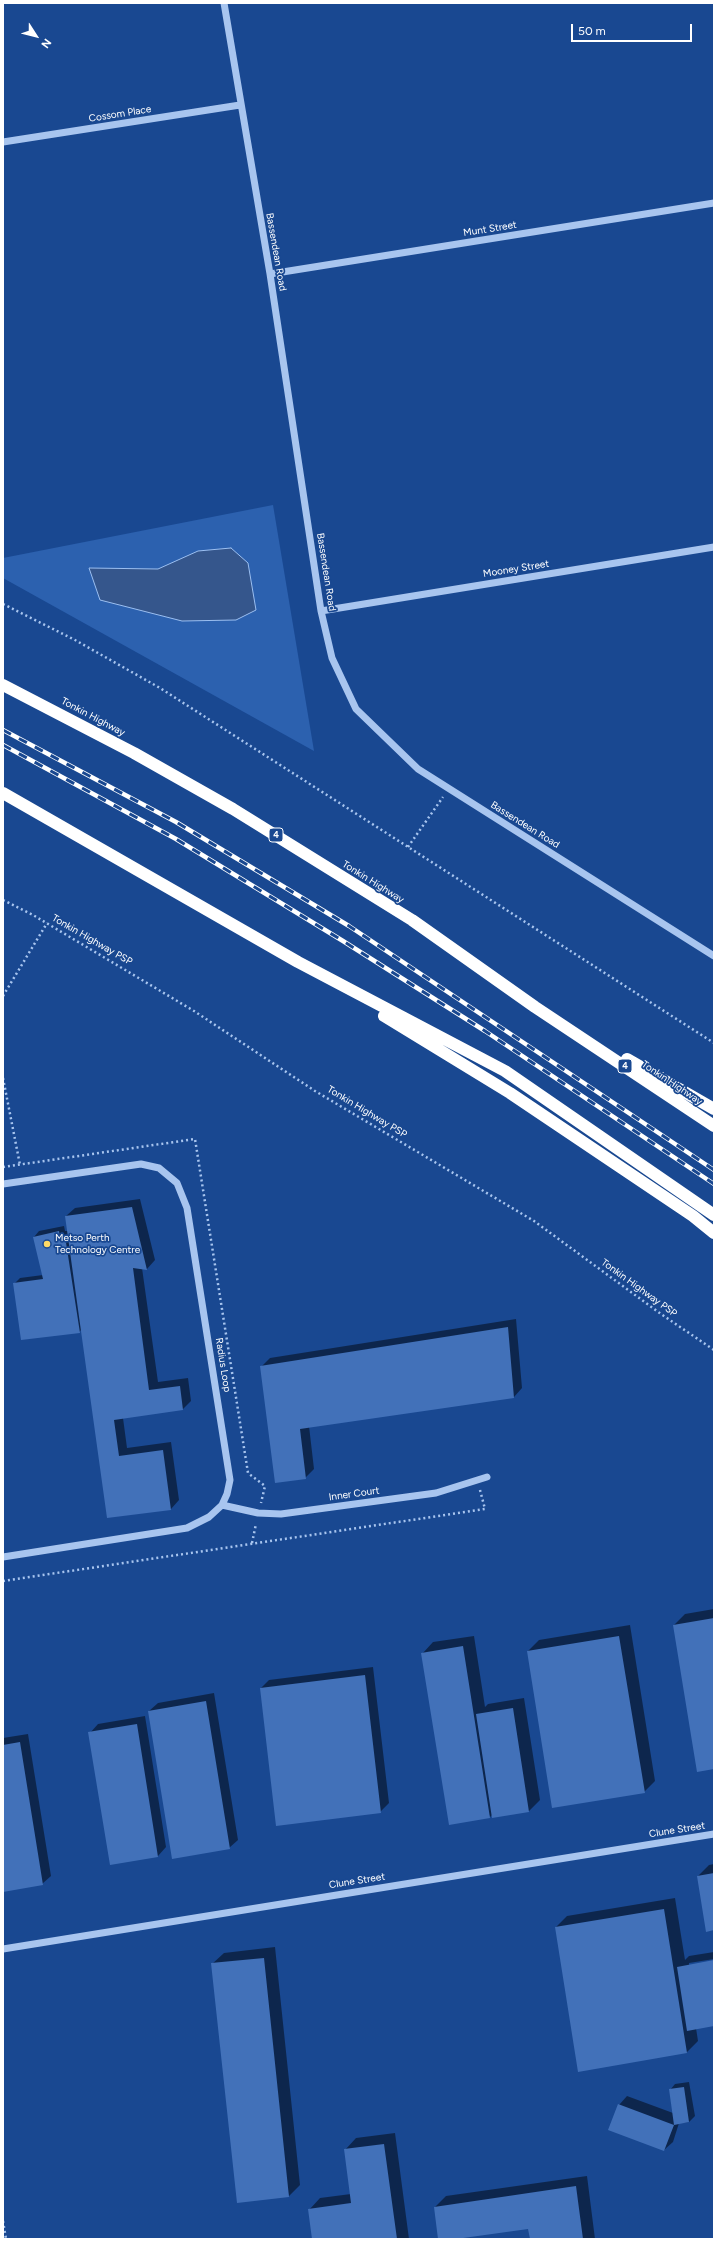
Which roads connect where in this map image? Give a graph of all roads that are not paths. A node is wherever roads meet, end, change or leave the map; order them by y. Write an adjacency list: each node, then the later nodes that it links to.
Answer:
1 (224, 3): 2 (street, Bassendean Road)
2 (240, 105): 3 (street, Cossom Place); 5 (street, Bassendean Road)
3 (3, 142)
4 (714, 203): 5 (street, Munt Street)
5 (270, 274): 7 (street, Bassendean Road)
6 (714, 547): 7 (street, Mooney Street)
7 (321, 611): 10 (street, Bassendean Road)
8 (3, 686): 12 (highway, Tonkin Highway / 4)
9 (3, 793): 11 (highway)
10 (714, 956)
11 (298, 962): 16 (highway); 17 (highway)
12 (535, 1007): 13 (highway); 14 (highway, Tonkin Highway / 4)
13 (714, 1109)
14 (714, 1126)
15 (3, 1184): 19 (street, Radius Loop)
16 (714, 1215)
17 (714, 1233)
18 (487, 1477): 19 (street, Inner Court)
19 (222, 1505): 20 (street, Radius Loop)
20 (3, 1557)
21 (714, 1834): 22 (street, Clune Street)
22 (3, 1948)

